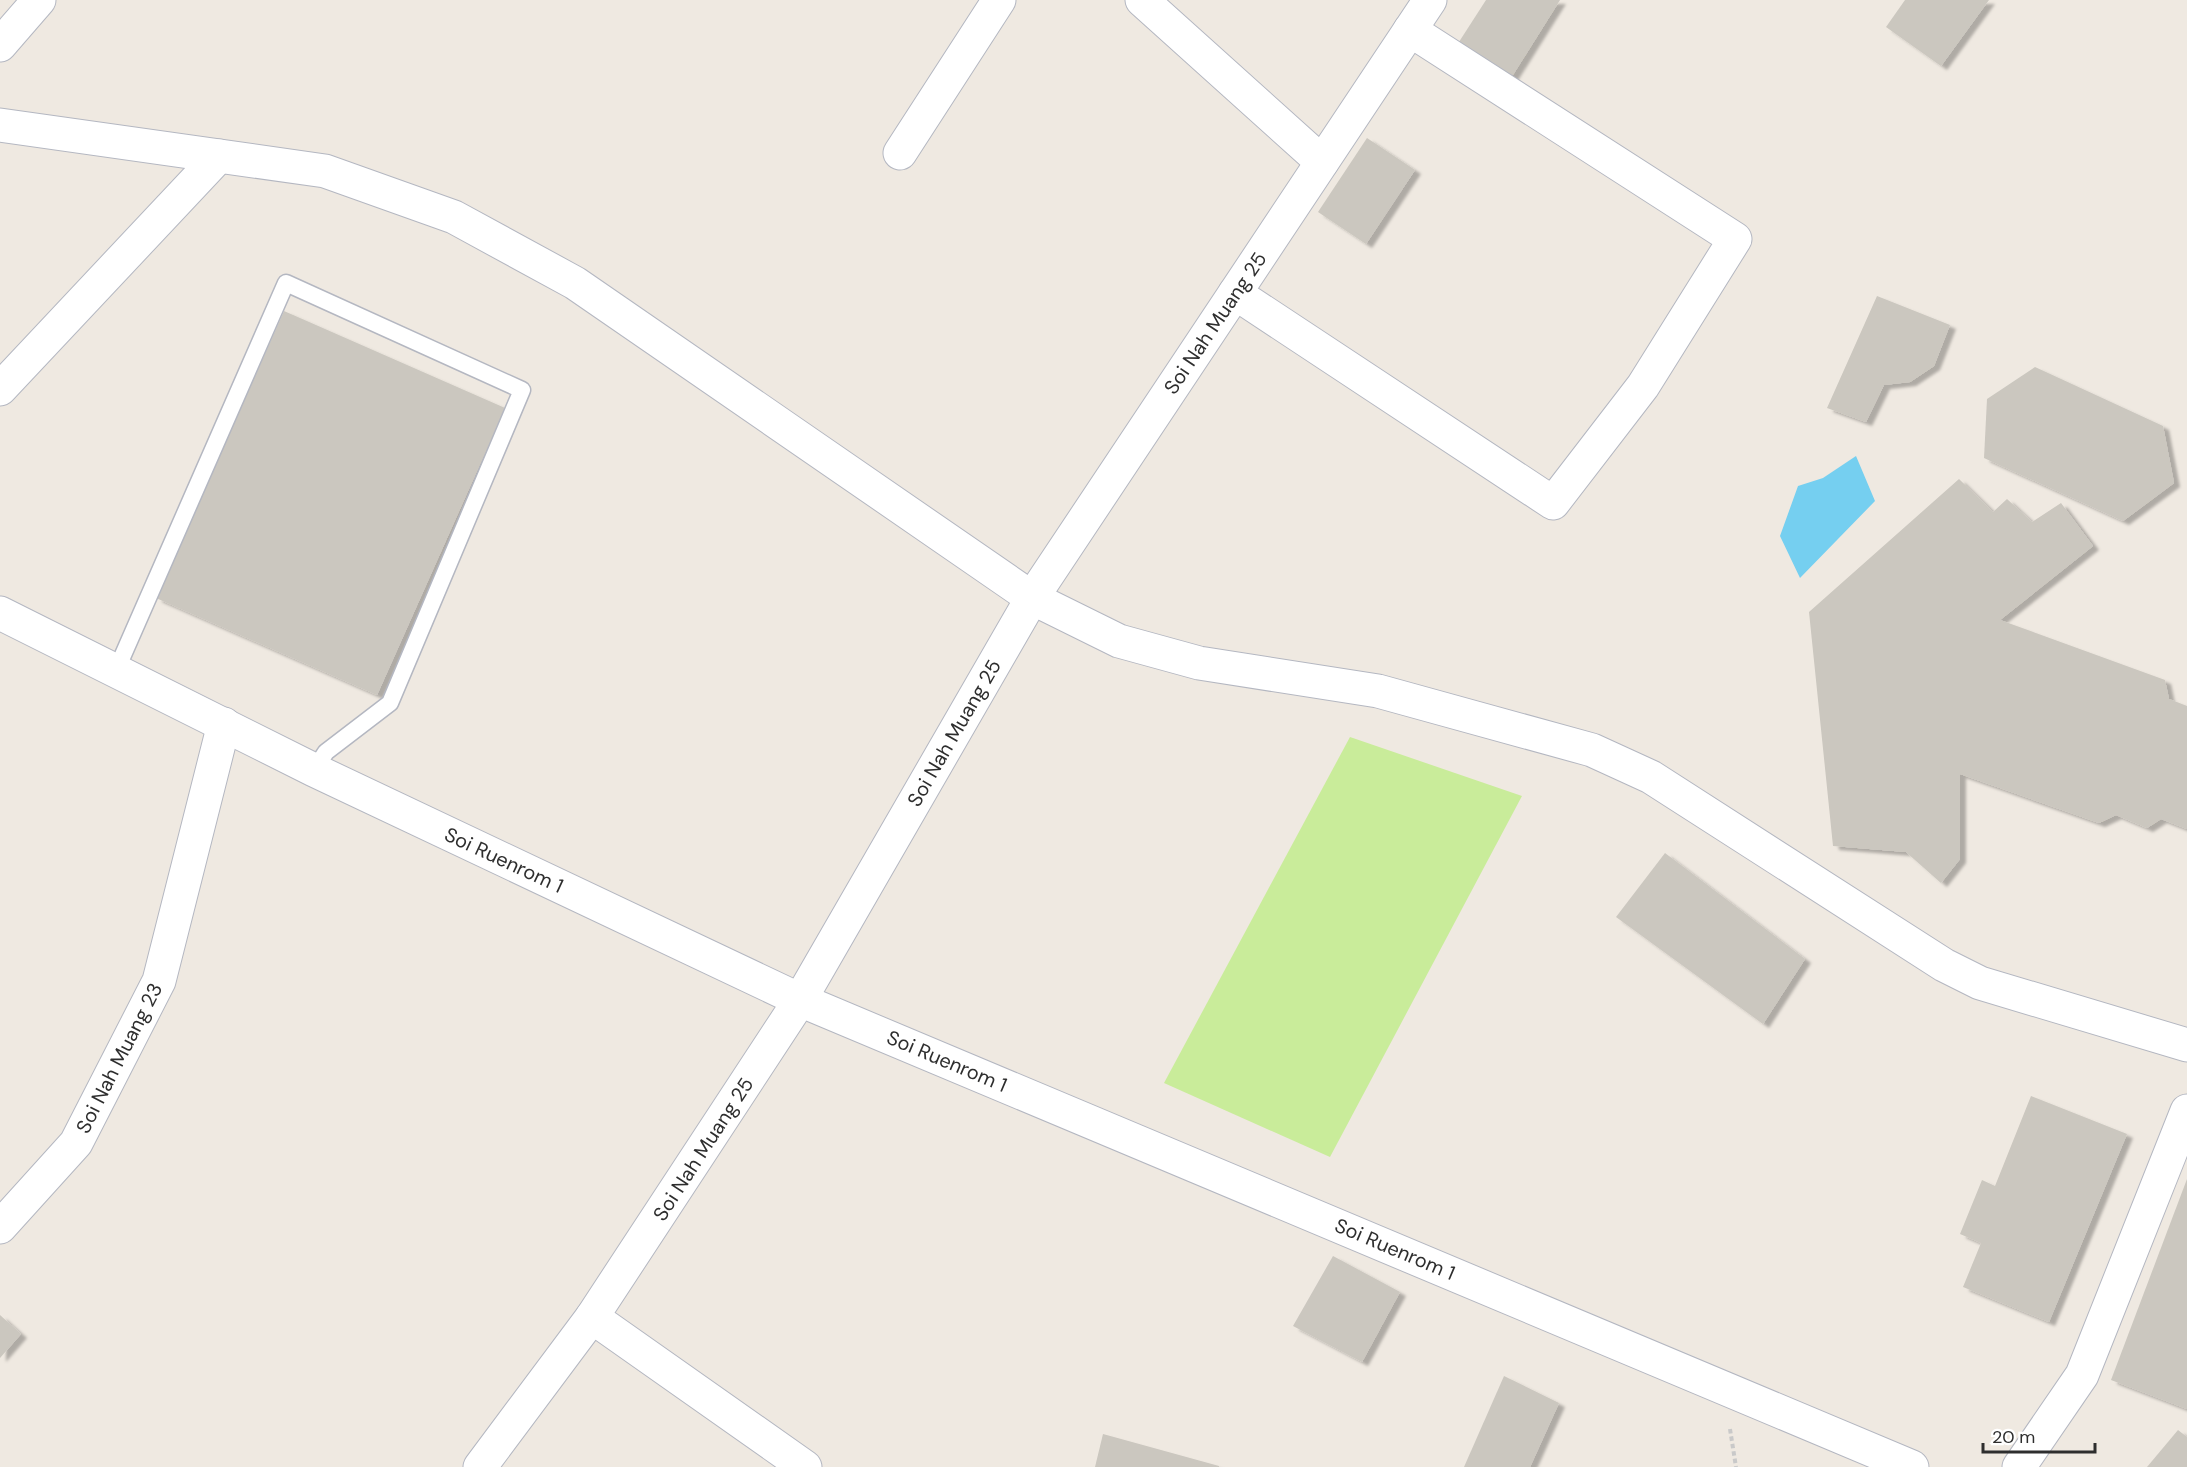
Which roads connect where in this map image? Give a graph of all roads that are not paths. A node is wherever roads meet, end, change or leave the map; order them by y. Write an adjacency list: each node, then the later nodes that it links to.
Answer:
1 (39, 0): 6 (street)
2 (999, 0): 8 (street)
3 (1142, 0): 10 (street)
4 (1430, 0): 5 (street, Soi Nah Muang 25)
5 (1410, 30): 10 (street, Soi Nah Muang 25); 11 (street)
6 (0, 45)
7 (0, 125): 9 (street)
8 (900, 153)
9 (219, 156): 12 (street); 13 (street)
10 (1322, 162): 11 (street, Soi Nah Muang 25)
11 (1234, 293): 13 (street, Soi Nah Muang 25)
12 (0, 389)
13 (1032, 598): 18 (street, Soi Nah Muang 25); 19 (street)
14 (0, 613): 15 (street, Soi Ruenrom 1)
15 (116, 671): 16 (street, Soi Ruenrom 1); 17 (lane)
16 (224, 724): 17 (street, Soi Ruenrom 1); 21 (street, Soi Nah Muang 23)
17 (314, 770): 18 (street, Soi Ruenrom 1)
18 (800, 1000): 22 (street, Soi Nah Muang 25); 25 (street, Soi Ruenrom 1)
19 (2187, 1045)
20 (2187, 1111): 26 (street)
21 (0, 1227)
22 (592, 1317): 23 (street, Soi Nah Muang 25); 24 (street)
23 (480, 1467)
24 (805, 1467)
25 (1912, 1467)
26 (2019, 1467)

